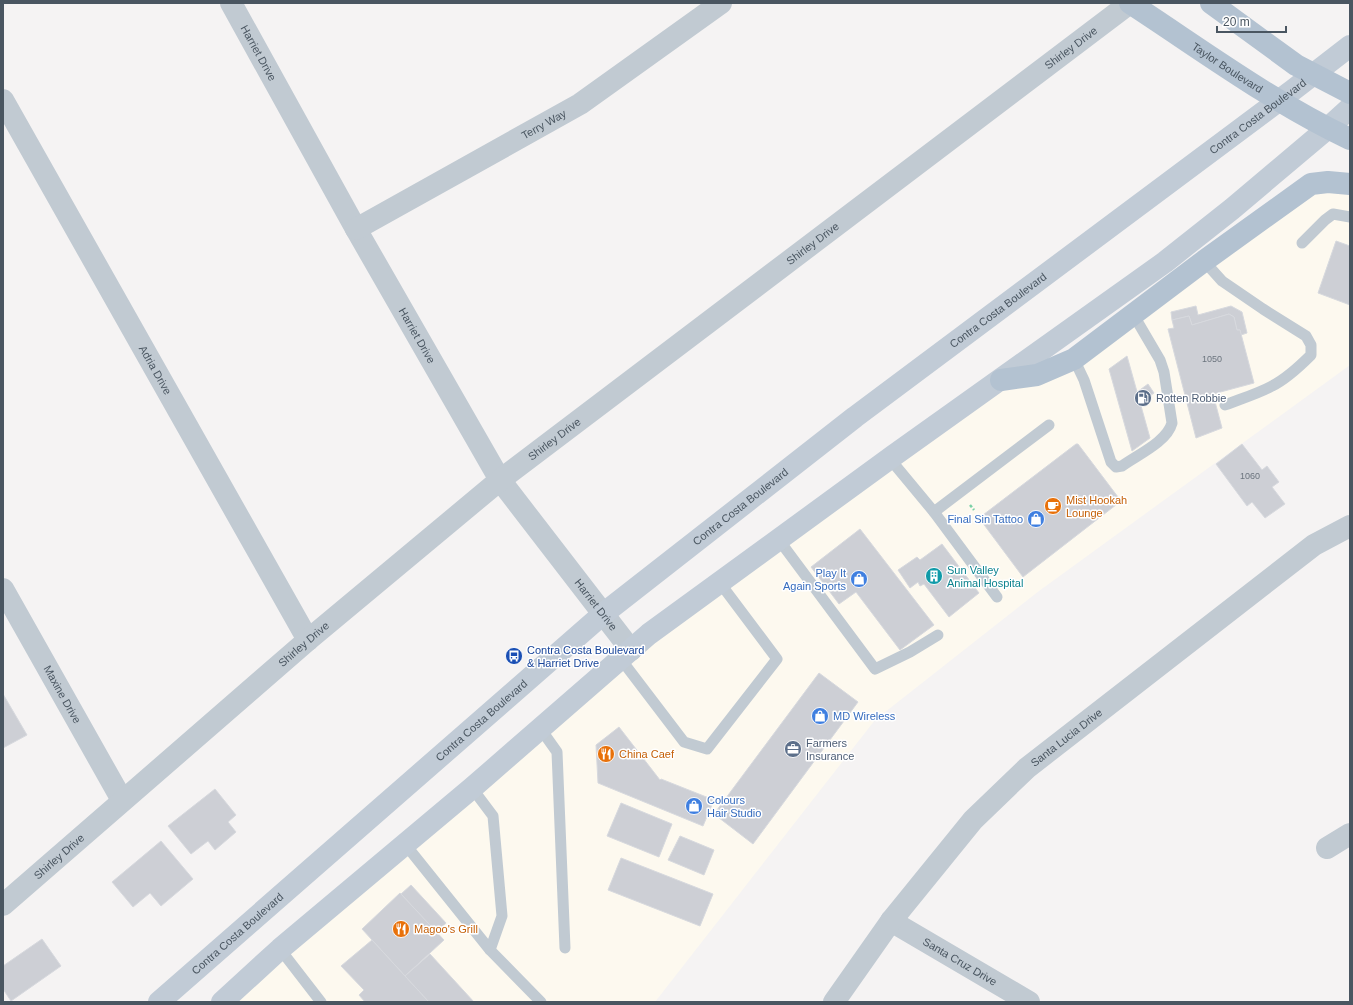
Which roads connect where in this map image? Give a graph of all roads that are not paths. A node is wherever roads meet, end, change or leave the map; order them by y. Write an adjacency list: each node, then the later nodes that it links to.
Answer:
1 (231, 3): 15 (street, Harriet Drive)
2 (721, 3): 15 (street, Terry Way)
3 (1130, 3): 9 (main road, Taylor Boulevard); 24 (street, Shirley Drive)
4 (1211, 3): 6 (main road)
5 (1350, 46): 6 (main road, Contra Costa Boulevard)
6 (1314, 74): 7 (main road); 9 (main road, Contra Costa Boulevard)
7 (1350, 94)
8 (3, 100): 33 (street, Adria Drive)
9 (1279, 101): 11 (main road, Taylor Boulevard); 31 (main road, Contra Costa Boulevard)
10 (1350, 108): 11 (main road)
11 (1328, 128): 12 (main road, Taylor Boulevard); 20 (main road)
12 (1350, 139)
13 (1350, 184): 17 (main road)
14 (1350, 217): 16 (lane)
15 (356, 229): 24 (street, Harriet Drive)
16 (1302, 243)
17 (1204, 261): 18 (main road); 21 (lane)
18 (1133, 314): 19 (main road); 19 (lane)
19 (1074, 359): 20 (main road)
20 (1001, 380): 23 (main road)
21 (1225, 405)
22 (1049, 425): 25 (lane)
23 (890, 459): 25 (lane); 27 (main road)
24 (500, 480): 31 (street, Harriet Drive); 33 (street, Shirley Drive)
25 (934, 512): 30 (lane)
26 (1350, 526): 42 (street, Santa Lucia Drive)
27 (779, 540): 28 (main road); 32 (lane)
28 (720, 583): 34 (main road); 34 (lane)
29 (3, 589): 37 (street, Maxine Drive)
30 (997, 597)
31 (603, 614): 34 (street, Harriet Drive); 46 (main road, Contra Costa Boulevard)
32 (938, 635)
33 (308, 640): 37 (street, Shirley Drive)
34 (626, 654): 35 (main road)
35 (540, 728): 36 (main road); 43 (lane)
36 (472, 788): 39 (main road); 45 (lane)
37 (122, 800): 41 (street, Shirley Drive)
38 (1350, 834): 40 (street)
39 (405, 844): 44 (main road); 45 (lane)
40 (1327, 848)
41 (3, 905)
42 (891, 920): 50 (street, Santa Lucia Drive); 51 (street, Santa Cruz Drive)
43 (565, 948)
44 (280, 949): 47 (main road); 48 (lane)
45 (490, 950): 49 (lane)
46 (159, 1002)
47 (222, 1002)
48 (321, 1002)
49 (541, 1002)
50 (834, 1002)
51 (1029, 1002)

